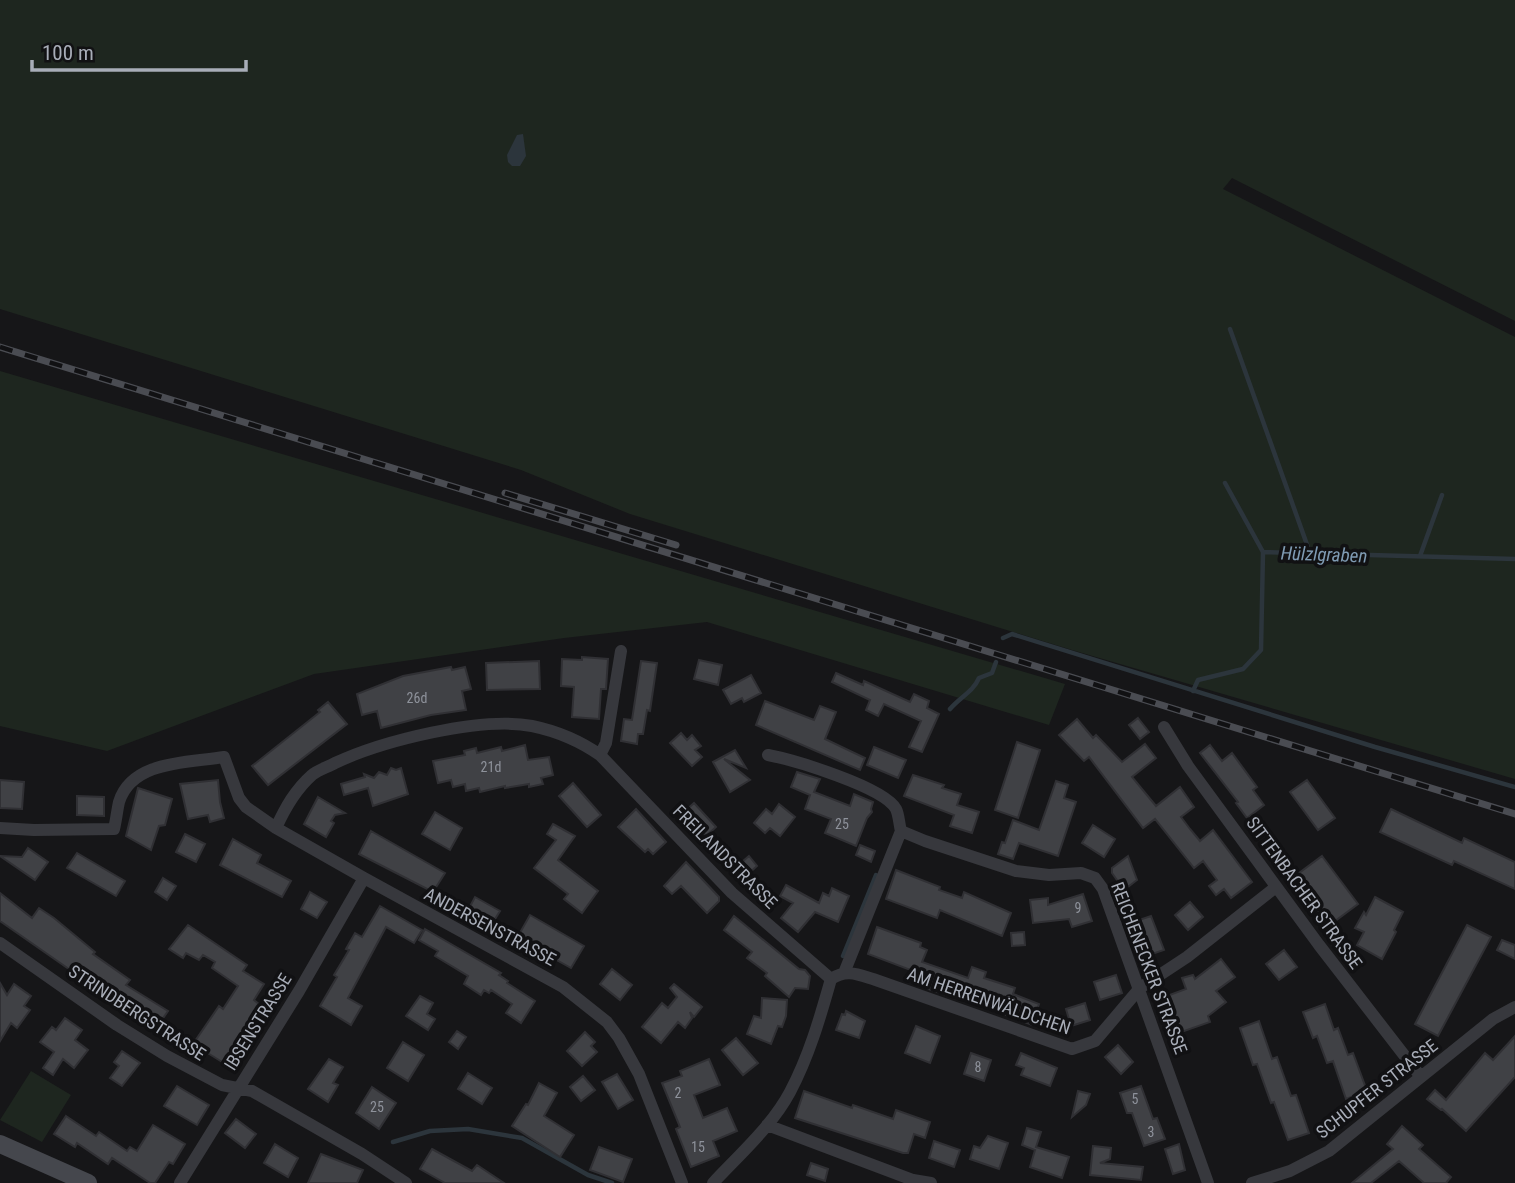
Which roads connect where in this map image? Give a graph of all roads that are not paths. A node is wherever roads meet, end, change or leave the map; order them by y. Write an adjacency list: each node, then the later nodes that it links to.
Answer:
1 (621, 651): 3 (street)
2 (1164, 727): 9 (street, SITTENBACHER STRASSE)
3 (600, 755): 6 (street, FREILANDSTRASSE); 12 (street, FREILANDSTRASSE)
4 (768, 755): 7 (street)
5 (0, 828): 6 (street, ANDERSENSTRASSE)
6 (276, 828): 8 (street, ANDERSENSTRASSE)
7 (901, 831): 11 (street); 13 (street, REICHENECKER STRASSE)
8 (364, 878): 16 (street, IBSENSTRASSE); 22 (street, ANDERSENSTRASSE)
9 (1276, 887): 13 (street, AM HERRENWÄLDCHEN); 15 (street, SITTENBACHER STRASSE)
10 (0, 943): 16 (street, STRINDBERGSTRASSE)
11 (844, 973): 12 (street); 13 (street, AM HERRENWÄLDCHEN)
12 (831, 979): 17 (street)
13 (1140, 988): 25 (street, REICHENECKER STRASSE)
14 (1515, 1007): 15 (street, SCHUPFER STRASSE)
15 (1421, 1077): 26 (street, SCHUPFER STRASSE)
16 (237, 1087): 20 (street, IBSENSTRASSE); 21 (street, STRINDBERGSTRASSE)
17 (767, 1125): 23 (street); 24 (street)
18 (0, 1144): 19 (main road)
19 (88, 1183)
20 (180, 1183)
21 (406, 1183)
22 (682, 1183)
23 (713, 1183)
24 (931, 1183)
25 (1208, 1183)
26 (1252, 1183)

